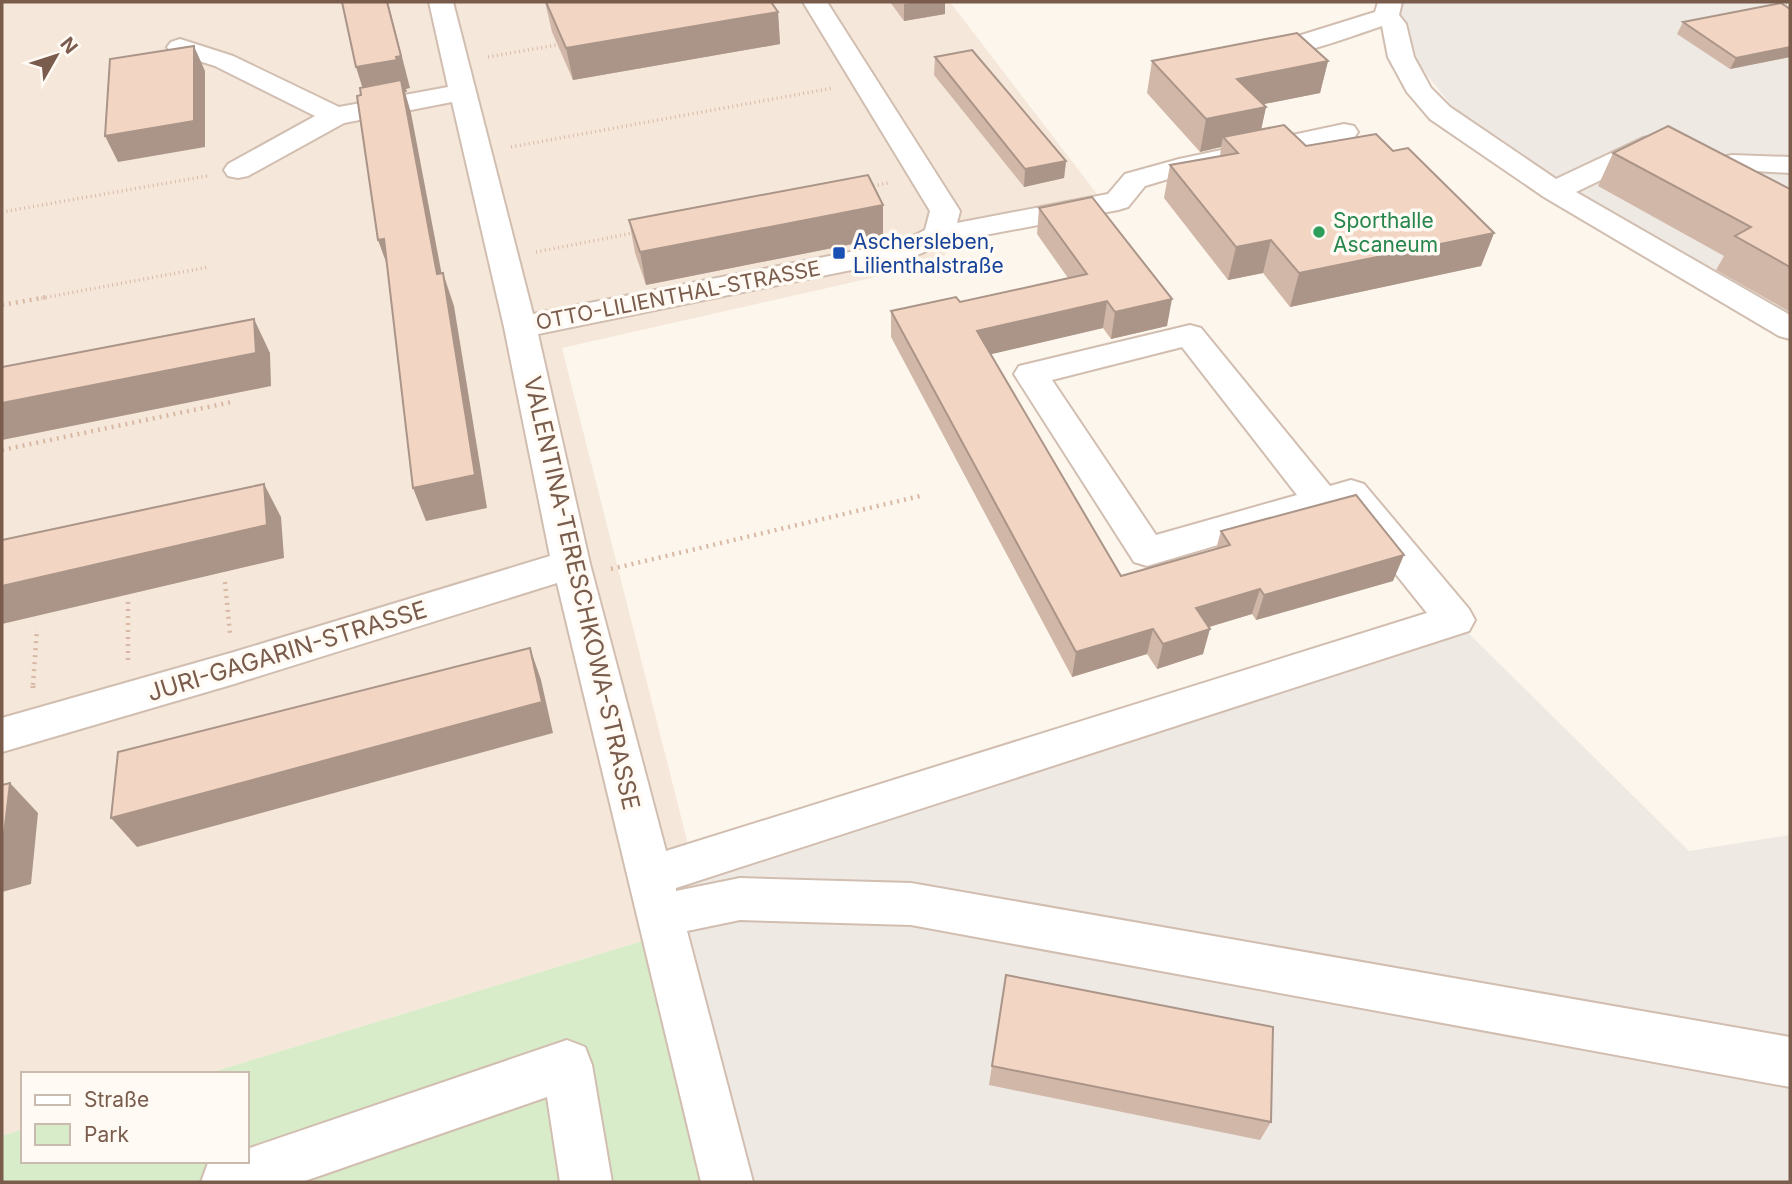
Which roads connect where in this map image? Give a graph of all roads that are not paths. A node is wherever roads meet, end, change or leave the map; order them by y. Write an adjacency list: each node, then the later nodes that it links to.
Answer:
1 (441, 2): 6 (street, VALENTINA-TERESCHKOWA-STRASSE)
2 (815, 2): 14 (street)
3 (1388, 9): 5 (street); 12 (street)
4 (180, 47): 7 (street)
5 (1235, 53)
6 (463, 92): 7 (street); 15 (street, VALENTINA-TERESCHKOWA-STRASSE)
7 (336, 116): 11 (street)
8 (1344, 132): 14 (street, OTTO-LILIENTHAL-STRASSE)
9 (1682, 144): 12 (street)
10 (1790, 165): 13 (street)
11 (239, 170)
12 (1554, 191): 16 (street)
13 (1771, 191)
14 (939, 235): 15 (street, OTTO-LILIENTHAL-STRASSE)
15 (520, 327): 18 (street, VALENTINA-TERESCHKOWA-STRASSE)
16 (1790, 329)
17 (1322, 501): 17 (street); 20 (street)
18 (571, 564): 19 (street, JURI-GAGARIN-STRASSE); 20 (street, VALENTINA-TERESCHKOWA-STRASSE)
19 (16, 731)
20 (655, 896): 21 (street); 24 (street, VALENTINA-TERESCHKOWA-STRASSE)
21 (1790, 1062)
22 (227, 1182): 23 (street)
23 (586, 1182)
24 (727, 1182)

